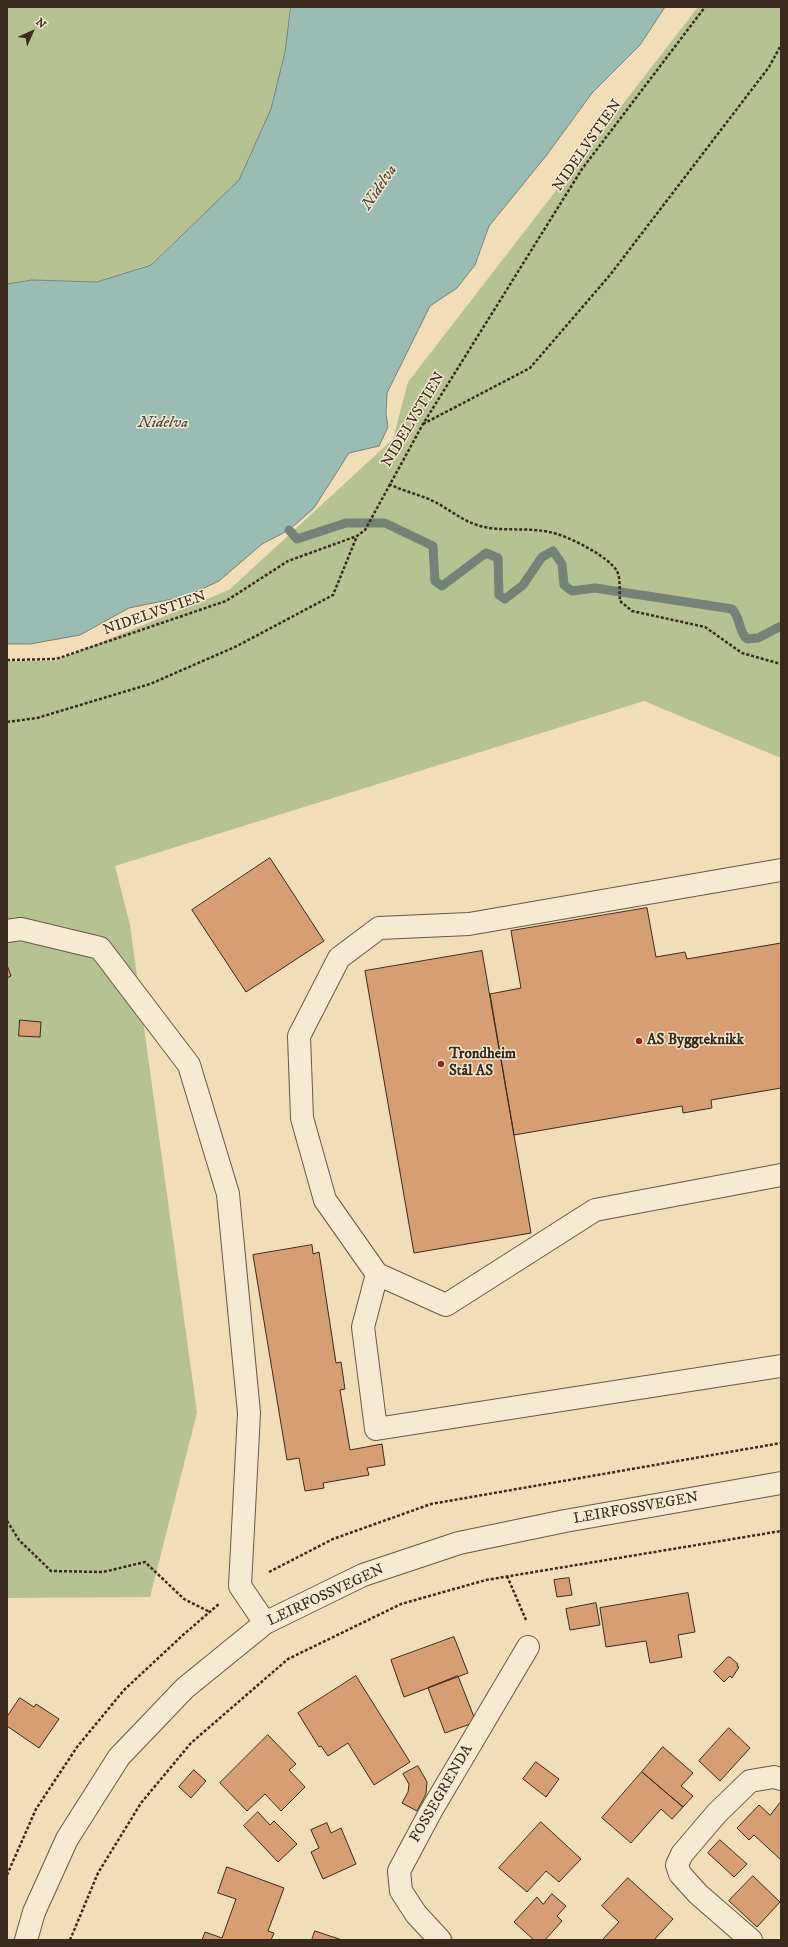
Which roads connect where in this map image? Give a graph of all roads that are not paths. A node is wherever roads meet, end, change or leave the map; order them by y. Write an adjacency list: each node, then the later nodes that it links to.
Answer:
1 (781, 870): 4 (street)
2 (7, 931): 7 (street)
3 (781, 1175): 4 (street)
4 (378, 1274): 5 (street)
5 (781, 1366)
6 (781, 1483): 7 (street, LEIRFOSSVEGEN)
7 (265, 1623): 10 (street, LEIRFOSSVEGEN)
8 (528, 1646): 11 (street, FOSSEGRENDA)
9 (781, 1779): 12 (street)
10 (26, 1940)
11 (440, 1940)
12 (751, 1940)

